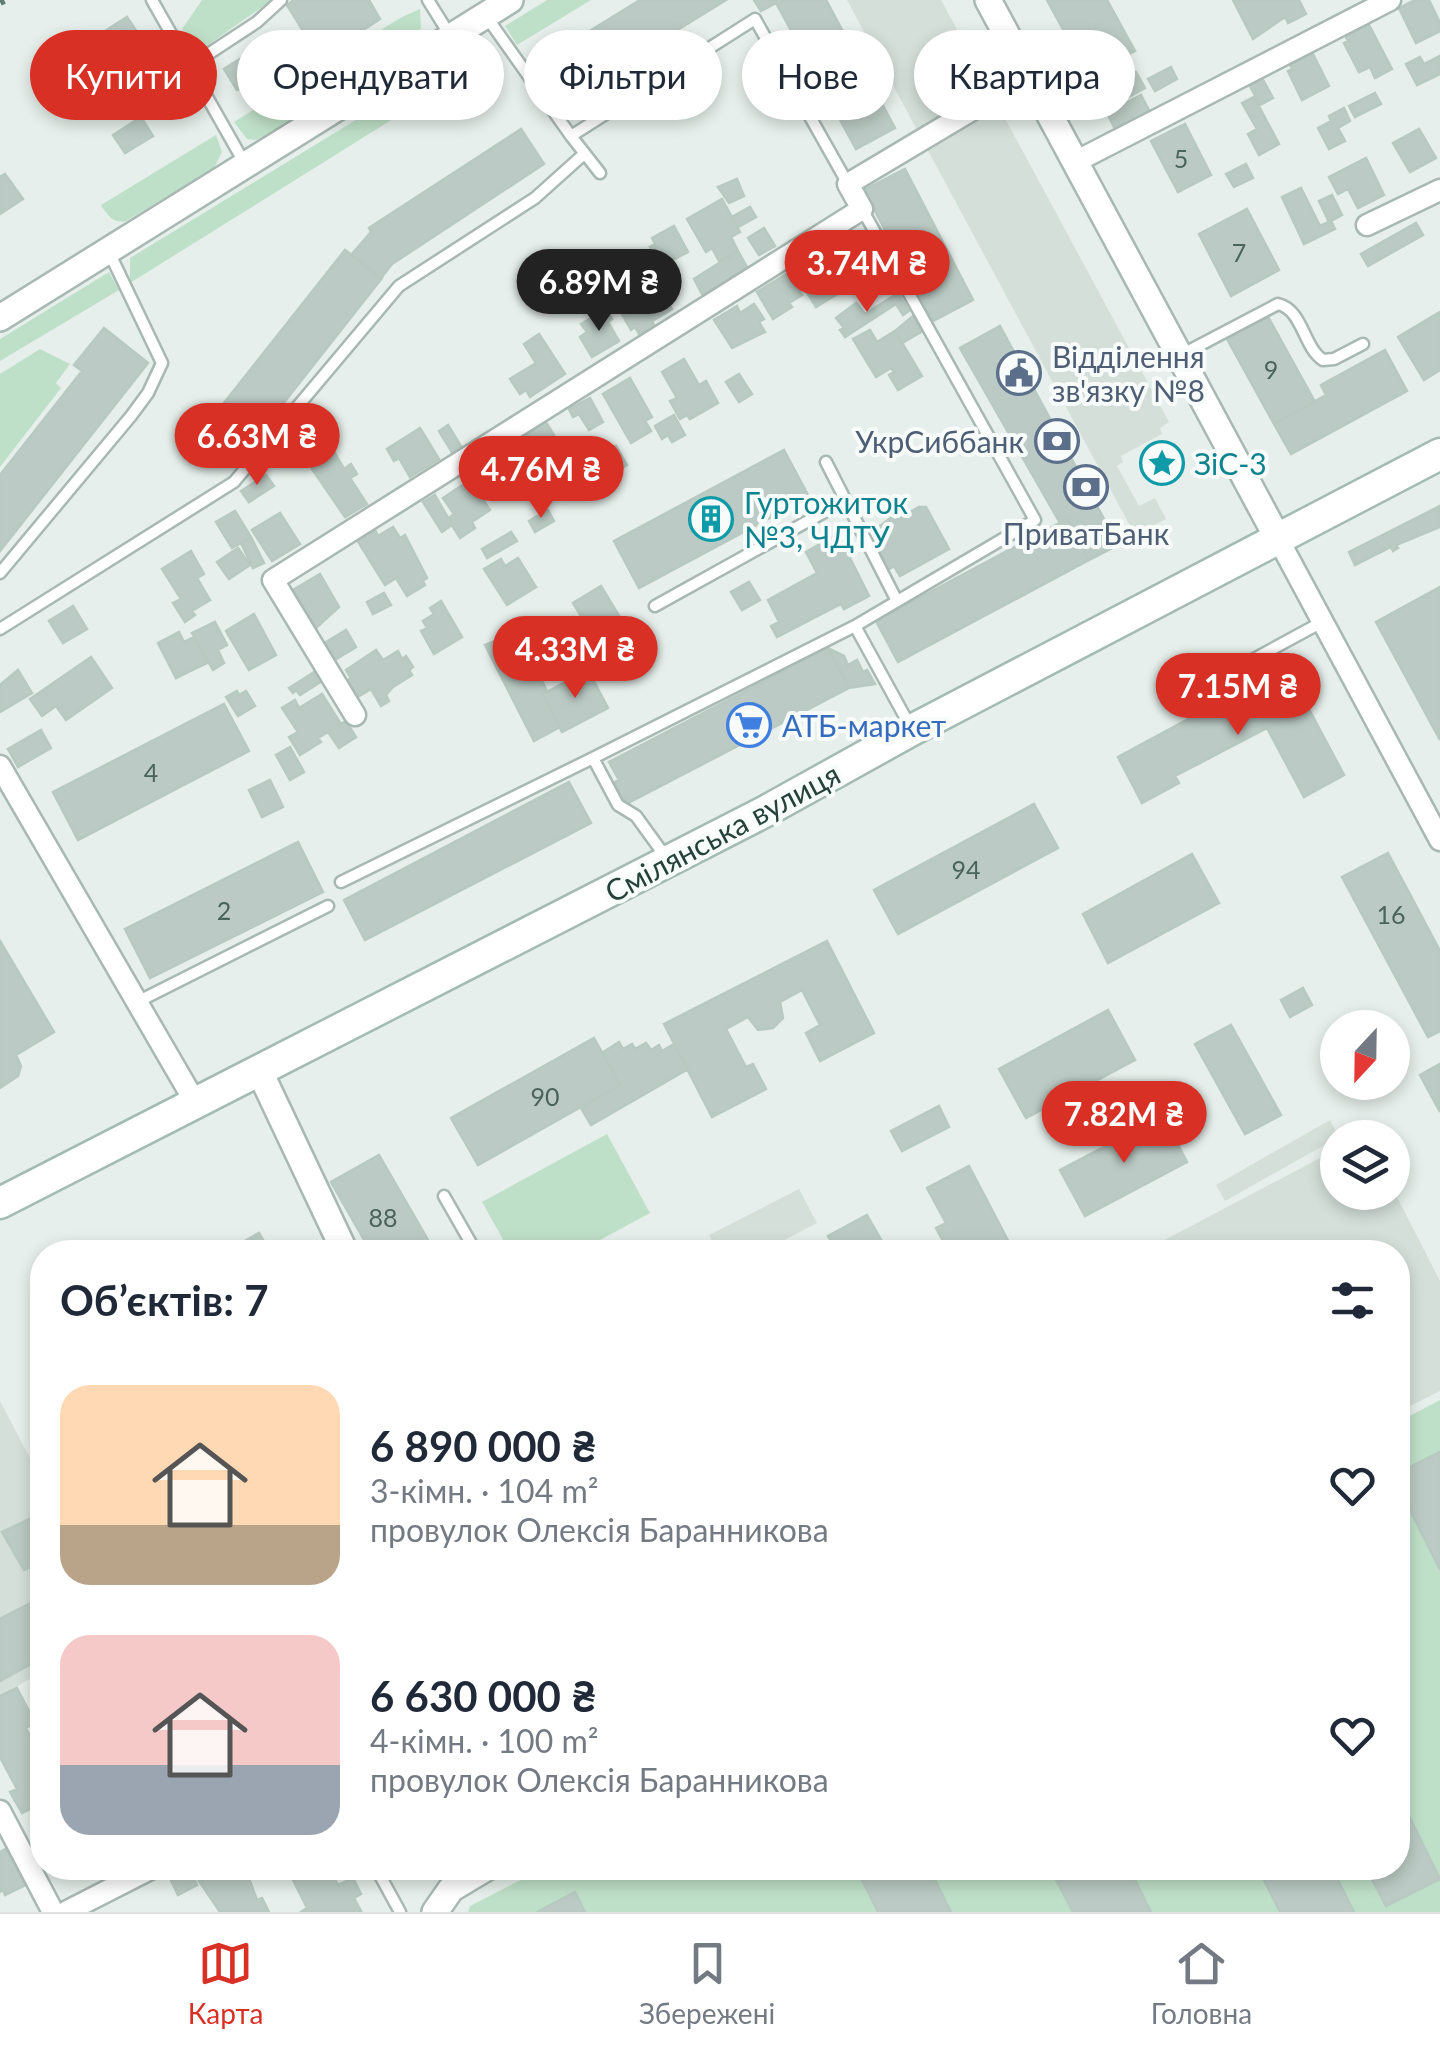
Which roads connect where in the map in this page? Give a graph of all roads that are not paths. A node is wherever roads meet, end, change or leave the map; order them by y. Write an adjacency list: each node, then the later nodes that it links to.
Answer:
1 (152, 0): 8 (lane)
2 (280, 0): 12 (lane)
3 (428, 0): 9 (lane)
4 (510, 0): 7 (street)
5 (988, 0): 11 (street)
6 (1390, 0): 19 (street)
7 (486, 16): 10 (street); 17 (lane)
8 (169, 30)
9 (447, 30)
10 (463, 30)
11 (1004, 30)
12 (217, 48)
13 (217, 114): 20 (lane)
14 (318, 120): 20 (street)
15 (955, 120): 22 (street)
16 (1053, 120): 19 (street)
17 (571, 136): 18 (lane); 22 (lane)
18 (584, 154): 21 (lane); 39 (lane)
19 (1075, 162): 29 (street)
20 (246, 165): 26 (street)
21 (600, 173)
22 (848, 184): 24 (street)
23 (1440, 190): 25 (street)
24 (862, 208): 35 (lane); 41 (street)
25 (1367, 225)
26 (108, 251): 27 (street); 34 (lane)
27 (0, 318)
28 (1362, 344): 29 (lane)
29 (1180, 356): 33 (street)
30 (1440, 454): 33 (main road, Смілянська вулиця)
31 (826, 462): 32 (lane)
32 (846, 500): 35 (lane); 36 (lane)
33 (1277, 538): 37 (street); 42 (main road, Смілянська вулиця)
34 (0, 573)
35 (896, 600): 38 (lane)
36 (655, 606)
37 (1322, 621): 40 (lane); 45 (street)
38 (855, 626): 42 (lane); 43 (lane)
39 (0, 629)
40 (1222, 677)
41 (355, 714)
42 (912, 730): 46 (main road, Смілянська вулиця)
43 (593, 758): 46 (lane); 47 (lane)
44 (0, 766): 49 (street)
45 (1440, 840)
46 (668, 862): 50 (main road, Смілянська вулиця)
47 (341, 882)
48 (328, 906): 49 (lane)
49 (139, 1001): 51 (street)
50 (259, 1070): 51 (main road, Смілянська вулиця); 54 (street)
51 (195, 1102): 53 (main road, Смілянська вулиця)
52 (444, 1196): 55 (lane)
53 (0, 1204)
54 (339, 1240)
55 (469, 1240)
56 (0, 1811): 57 (street)
57 (30, 1868)
58 (36, 1880): 62 (street)
59 (129, 1880): 63 (street)
60 (383, 1880): 64 (lane)
61 (466, 1880): 65 (street)
62 (53, 1912)
63 (66, 1912)
64 (400, 1912)
65 (435, 1912)

